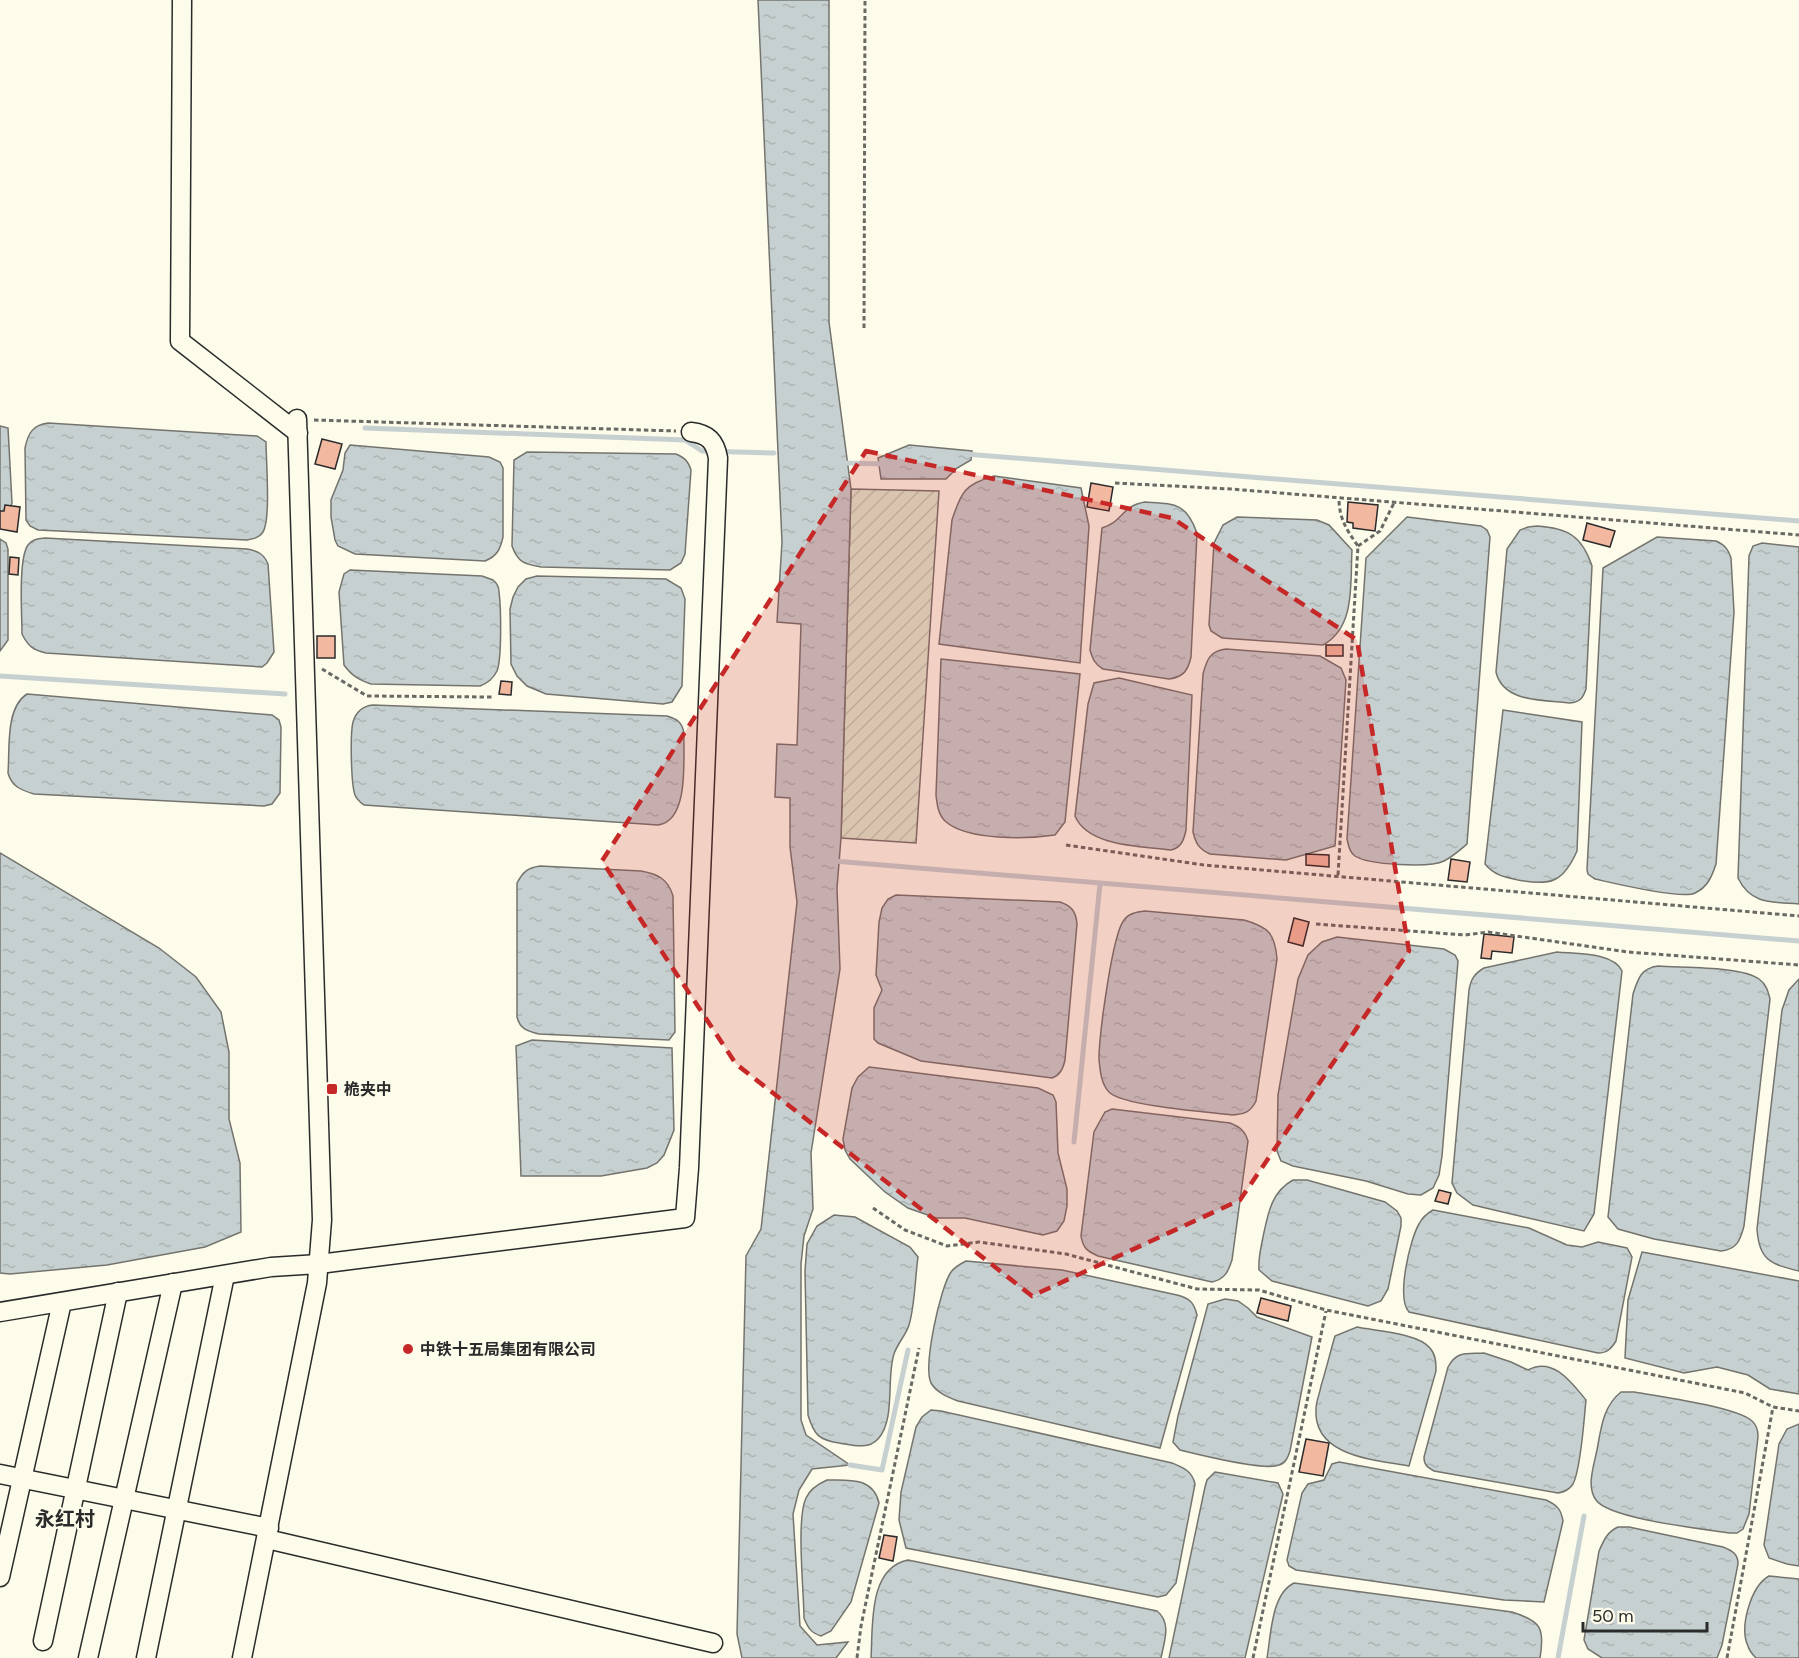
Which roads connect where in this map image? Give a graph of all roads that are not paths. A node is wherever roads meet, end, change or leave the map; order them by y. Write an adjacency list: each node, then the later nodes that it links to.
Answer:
1 (182, 0): 3 (street)
2 (691, 432): 3 (street)
3 (319, 1264): 4 (street); 14 (street)
4 (225, 1275): 5 (street); 13 (street)
5 (173, 1283): 6 (street); 12 (street)
6 (118, 1292): 7 (street); 11 (street)
7 (62, 1302): 8 (street); 10 (street)
8 (0, 1312)
9 (0, 1474): 10 (street)
10 (22, 1479): 11 (street); 15 (street)
11 (76, 1490): 12 (street); 16 (street)
12 (124, 1500): 13 (street); 18 (street)
13 (178, 1510): 14 (street); 19 (street)
14 (268, 1533): 17 (street); 20 (street)
15 (0, 1577)
16 (43, 1641)
17 (713, 1643)
18 (88, 1658)
19 (146, 1658)
20 (242, 1658)

